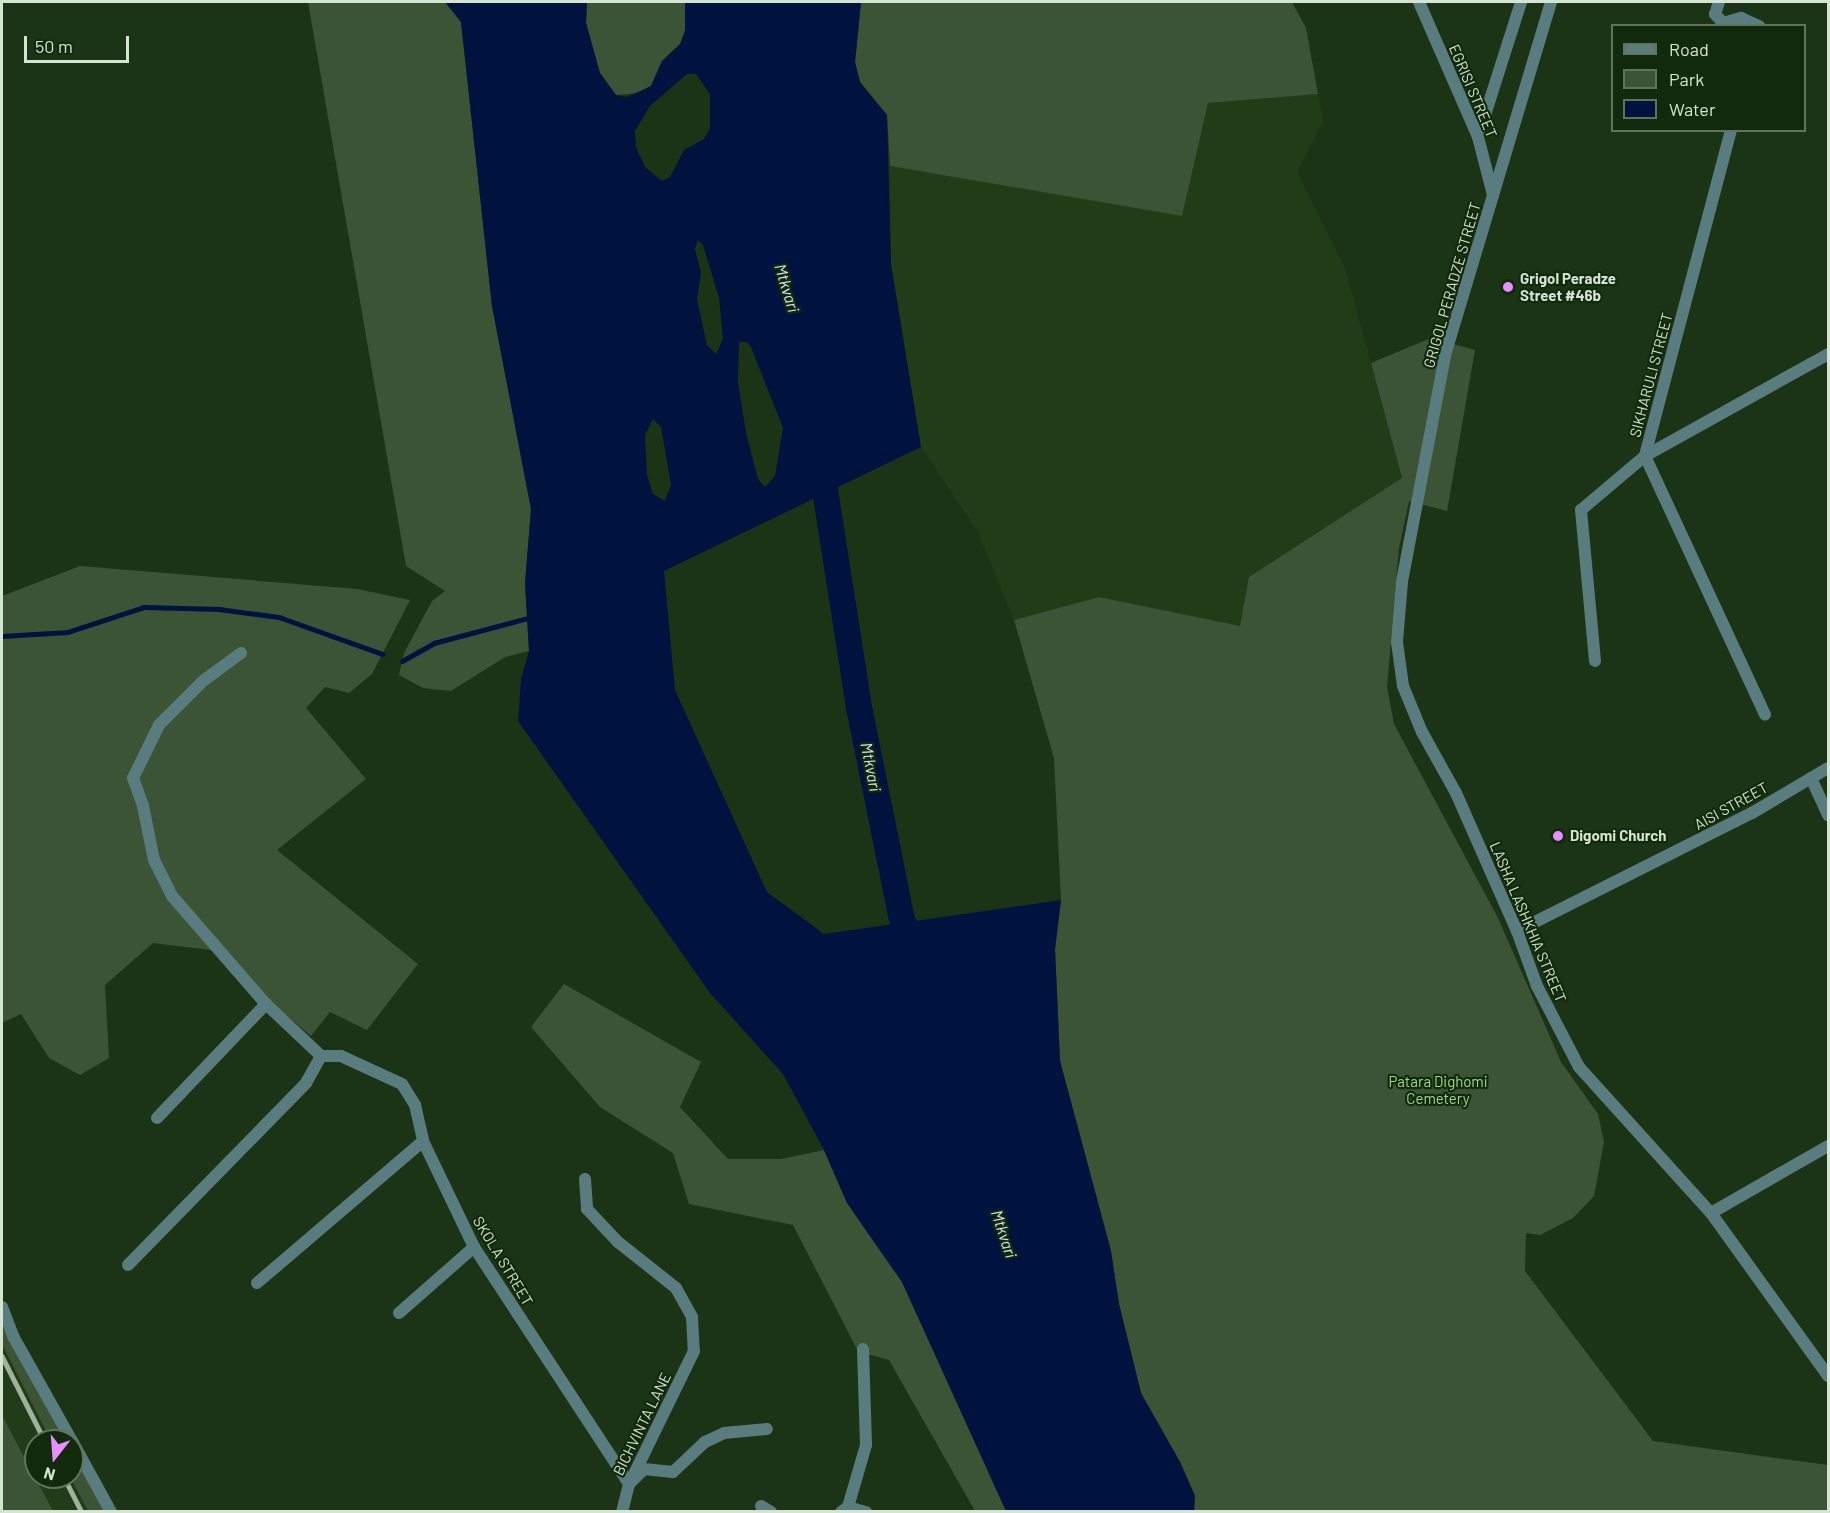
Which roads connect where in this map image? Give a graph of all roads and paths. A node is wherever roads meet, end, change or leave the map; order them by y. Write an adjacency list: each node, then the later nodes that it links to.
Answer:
1 (1419, 2): 7 (street, EGRISI STREET)
2 (1521, 2): 7 (street)
3 (1551, 2): 8 (street, GRIGOL PERADZE STREET)
4 (1719, 2): 5 (street)
5 (1754, 24)
6 (1730, 132): 10 (street, SIKHARULI STREET)
7 (1478, 137): 8 (street, EGRISI STREET)
8 (1493, 195): 11 (street, GRIGOL PERADZE STREET)
9 (1828, 354): 10 (street)
10 (1645, 456): 13 (street); 14 (street, SIKHARULI STREET)
11 (1402, 582): 18 (street, LASHA LASHKHIA STREET)
12 (241, 653): 19 (street)
13 (1595, 661)
14 (1765, 714)
15 (1828, 768): 16 (street, AISI STREET)
16 (1811, 778): 17 (street); 18 (street, AISI STREET)
17 (1828, 815)
18 (1517, 931): 25 (street, LASHA LASHKHIA STREET)
19 (266, 1004): 20 (street); 21 (street)
20 (321, 1056): 22 (street, SKOLA STREET); 27 (street)
21 (157, 1118)
22 (423, 1141): 26 (street, SKOLA STREET); 28 (street)
23 (1828, 1146): 25 (street)
24 (585, 1179): 36 (street, BICHVINTA LANE)
25 (1712, 1213): 32 (street, LASHA LASHKHIA STREET)
26 (474, 1247): 30 (street); 36 (street, SKOLA STREET)
27 (128, 1265)
28 (257, 1283)
29 (2, 1308): 33 (street)
30 (399, 1313)
31 (863, 1349): 37 (street)
32 (1828, 1376)
33 (65, 1429)
34 (768, 1429): 36 (street)
35 (84, 1463): 38 (street)
36 (629, 1484): 39 (street, BICHVINTA LANE)
37 (845, 1509): 40 (street)
38 (111, 1512)
39 (622, 1512)
40 (866, 1512)

